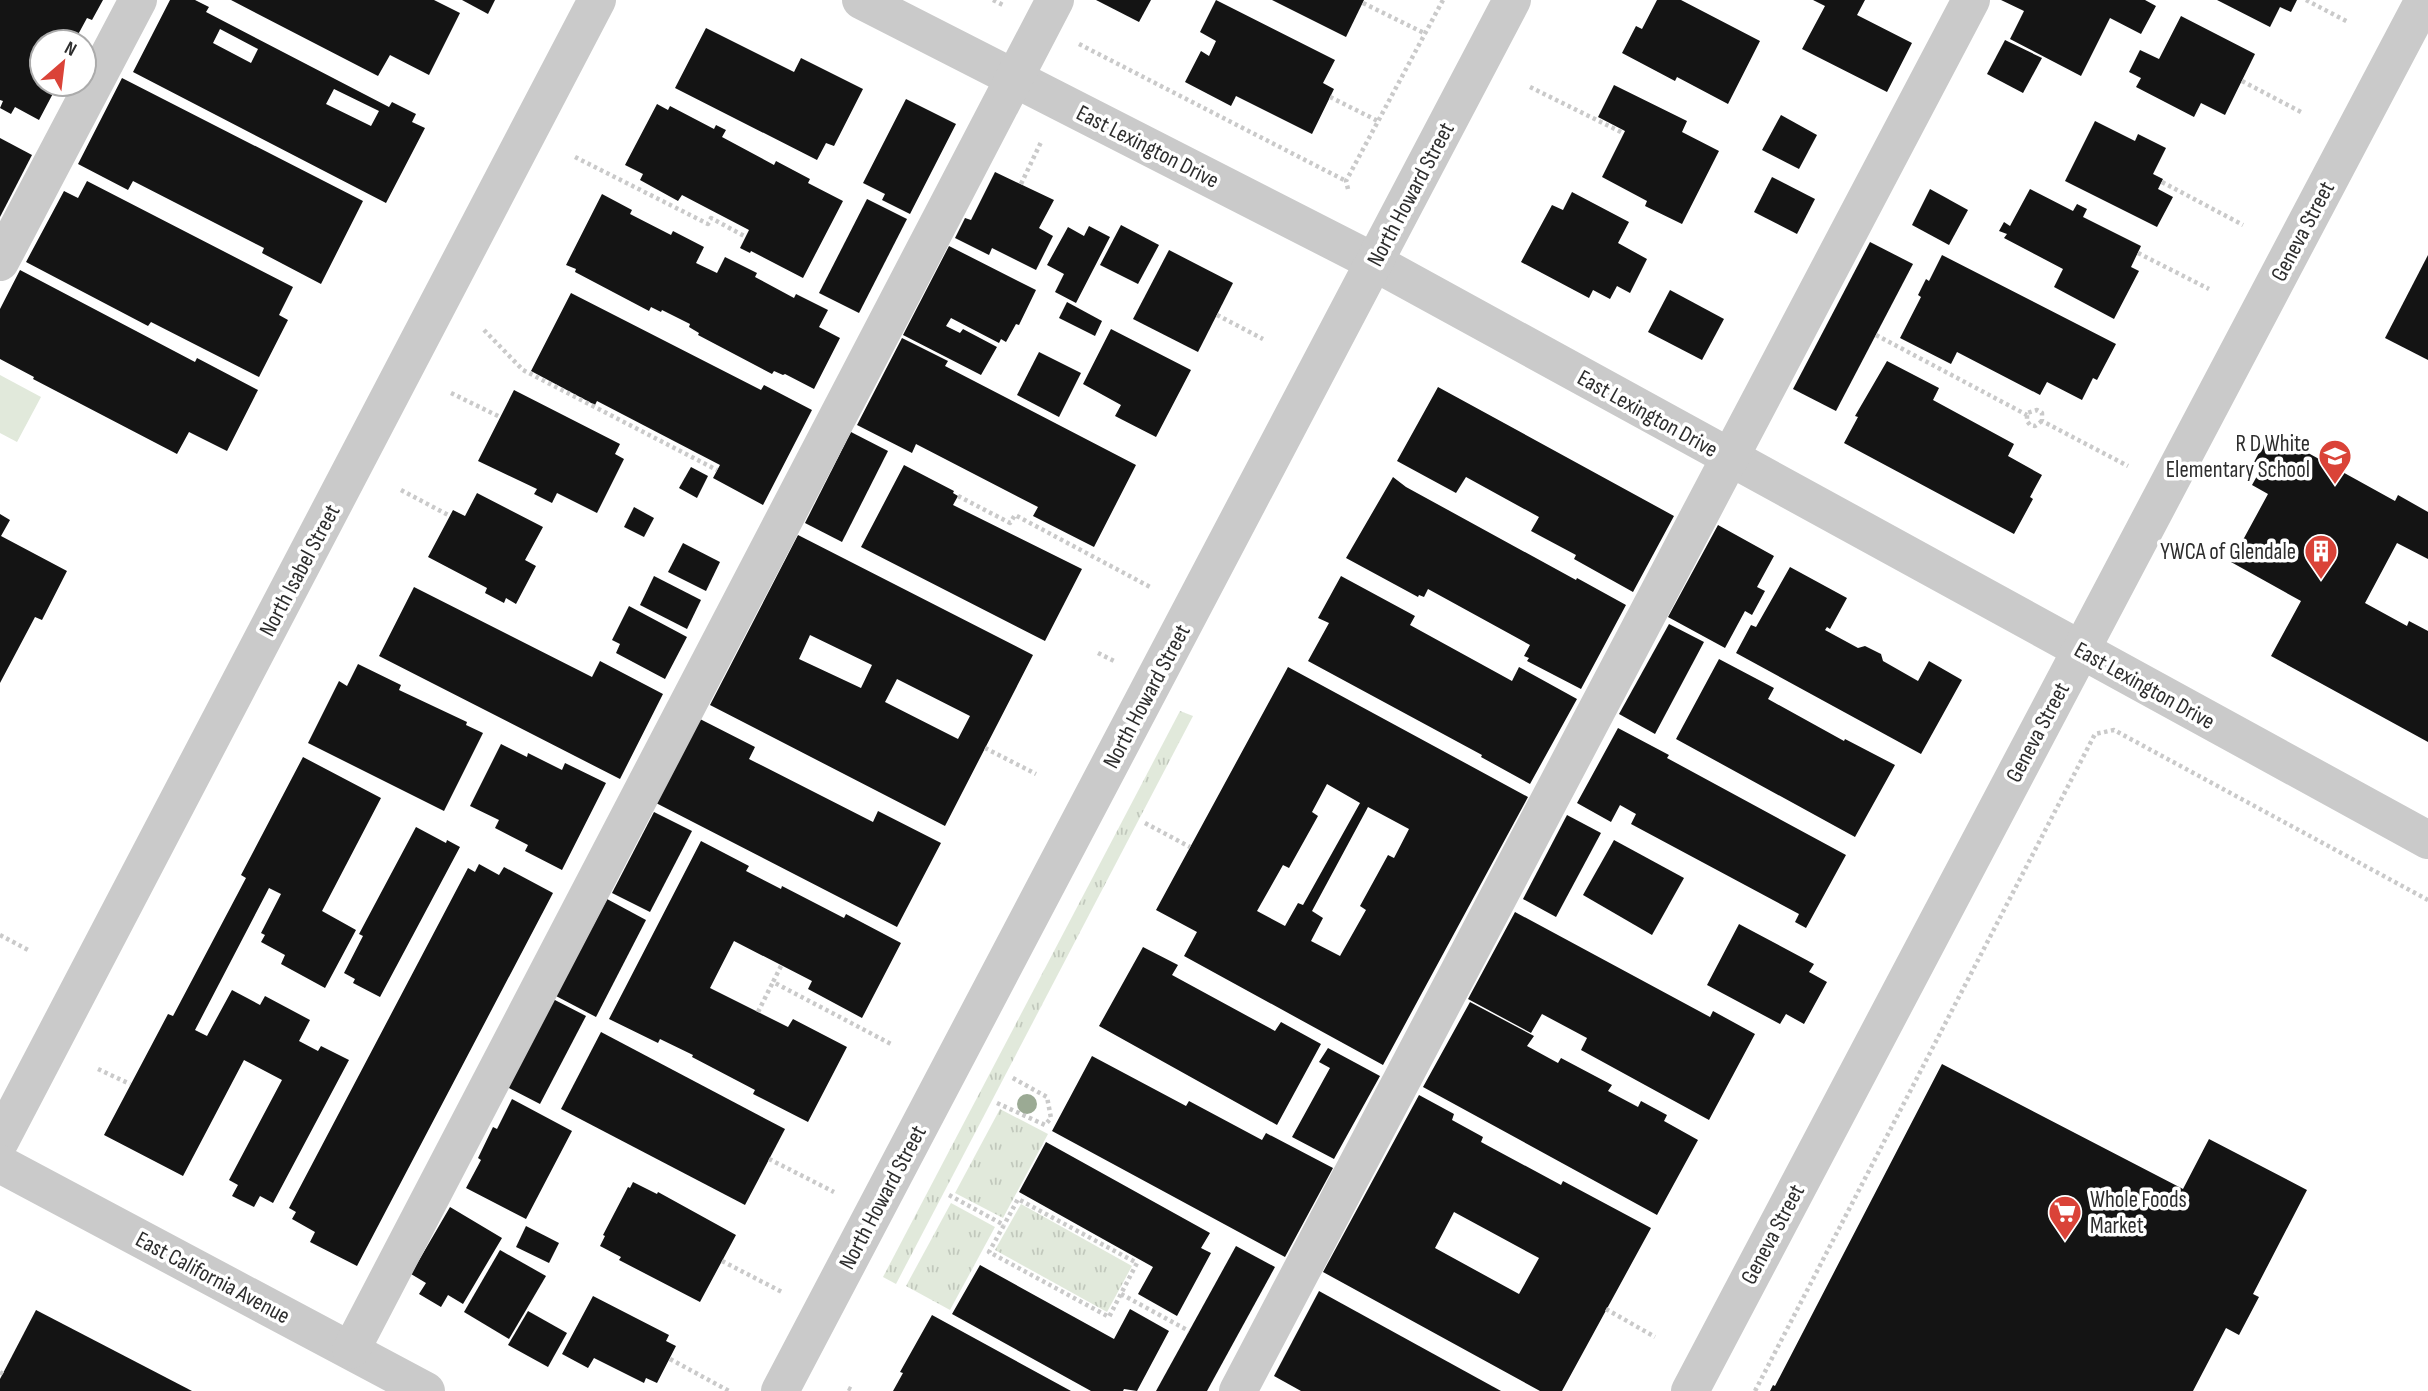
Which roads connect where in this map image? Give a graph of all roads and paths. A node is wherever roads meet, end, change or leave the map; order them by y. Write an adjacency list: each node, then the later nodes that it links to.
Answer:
1 (138, 0): 30 (street)
2 (597, 0): 67 (street, North Isabel Street)
3 (861, 0): 14 (street, East Lexington Drive)
4 (993, 0): 11 (path)
5 (1443, 0): 13 (path)
6 (1511, 0): 31 (street, North Howard Street)
7 (1971, 0): 41 (street)
8 (2306, 0): 12 (path)
9 (2424, 0): 48 (street, Geneva Street)
10 (1363, 3): 13 (path)
11 (1049, 12): 14 (street); 23 (path)
12 (2348, 22)
13 (1426, 34): 19 (path)
14 (1014, 77): 31 (street, East Lexington Drive); 79 (street)
15 (2242, 81): 18 (path)
16 (1530, 87): 20 (path)
17 (1330, 97): 19 (path)
18 (2301, 112)
19 (1380, 122): 23 (path)
20 (1623, 134)
21 (1044, 136): 25 (path)
22 (575, 156): 28 (path)
23 (1346, 181): 26 (path)
24 (2162, 182): 27 (path)
25 (1021, 184)
26 (1348, 189)
27 (2244, 225)
28 (746, 237)
29 (2138, 253): 32 (path)
30 (0, 262)
31 (1374, 262): 41 (street, East Lexington Drive); 84 (street, North Howard Street)
32 (2209, 289)
33 (1217, 315): 36 (path)
34 (484, 330): 42 (path)
35 (1876, 335): 38 (path)
36 (1263, 339)
37 (451, 393): 39 (path)
38 (2027, 415): 40 (path); 40 (path)
39 (500, 417)
40 (2042, 421): 43 (path)
41 (1730, 458): 48 (street, East Lexington Drive); 86 (street)
42 (718, 470)
43 (2135, 470)
44 (401, 490): 46 (path)
45 (958, 496): 47 (path)
46 (450, 516)
47 (1156, 590)
48 (2081, 649): 54 (street, East Lexington Drive); 87 (street, Geneva Street)
49 (1098, 653): 50 (path)
50 (1116, 662)
51 (985, 748): 52 (path)
52 (1036, 774)
53 (1145, 823): 55 (path)
54 (2428, 840)
55 (1190, 847)
56 (2428, 900): 88 (path)
57 (0, 935): 58 (path)
58 (30, 951)
59 (782, 966): 60 (path)
60 (773, 982): 61 (path); 62 (path)
61 (758, 1012)
62 (893, 1045)
63 (98, 1069): 65 (path)
64 (1011, 1077): 66 (path)
65 (131, 1084)
66 (997, 1103)
67 (0, 1141)
68 (769, 1159): 70 (path)
69 (0, 1164): 79 (street, East California Avenue)
70 (834, 1192)
71 (949, 1195): 72 (path)
72 (1004, 1225): 75 (path); 75 (path)
73 (722, 1261): 74 (path)
74 (782, 1292)
75 (1121, 1294): 77 (path)
76 (1606, 1309): 78 (path)
77 (1189, 1331)
78 (1655, 1337)
79 (351, 1350): 82 (street, East California Avenue)
80 (670, 1359): 83 (path)
81 (848, 1388): 85 (path)
82 (419, 1390)
83 (729, 1391)
84 (780, 1391)
85 (855, 1391)
86 (1238, 1391)
87 (1690, 1391)
88 (1755, 1391)

